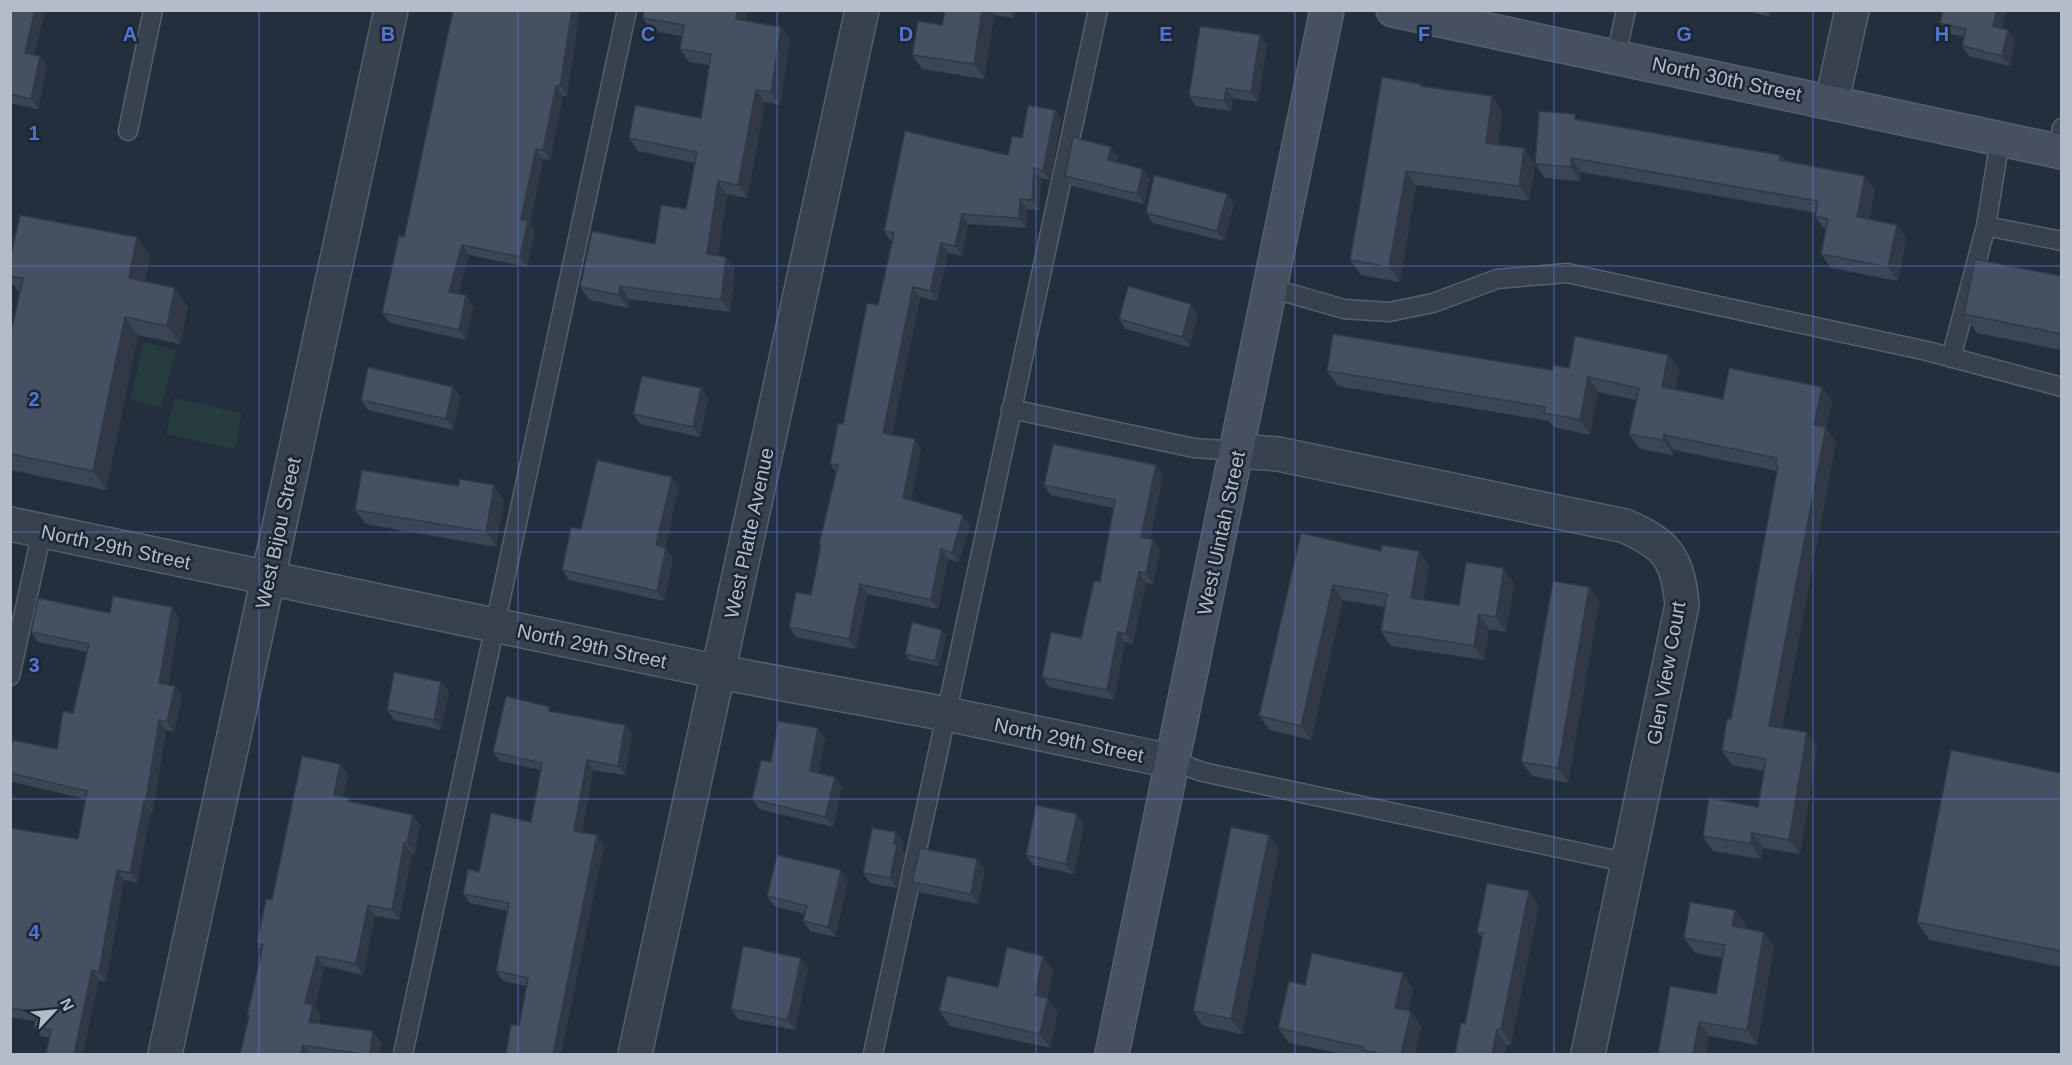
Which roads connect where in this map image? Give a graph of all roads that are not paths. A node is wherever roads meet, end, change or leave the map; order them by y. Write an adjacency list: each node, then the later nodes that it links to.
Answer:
1 (153, 10): 12 (lane)
2 (391, 10): 23 (street, West Bijou Street)
3 (627, 10): 24 (lane)
4 (862, 10): 25 (street, West Platte Avenue)
5 (1098, 10): 20 (lane)
6 (1327, 10): 17 (main road, West Uintah Street)
7 (1626, 10): 10 (lane)
8 (1852, 10): 11 (street)
9 (1394, 11): 10 (main road, North 30th Street)
10 (1617, 56): 11 (main road, North 30th Street)
11 (1832, 101): 13 (main road, North 30th Street)
12 (128, 131)
13 (2000, 140): 14 (main road, North 30th Street); 15 (lane)
14 (2060, 143)
15 (1986, 226): 16 (lane); 18 (lane)
16 (2061, 241)
17 (1271, 288): 18 (lane); 21 (main road, West Uintah Street)
18 (1951, 358): 19 (lane)
19 (2061, 387)
20 (1011, 409): 21 (lane); 27 (lane)
21 (1238, 451): 28 (main road, West Uintah Street); 29 (street, Glen View Court)
22 (26, 527): 23 (street, North 29th Street); 26 (lane)
23 (268, 579): 24 (street, North 29th Street); 30 (street, West Bijou Street)
24 (496, 626): 25 (street, North 29th Street); 31 (lane)
25 (718, 672): 27 (street, North 29th Street); 32 (street, West Platte Avenue)
26 (10, 676)
27 (946, 714): 28 (street, North 29th Street); 33 (lane)
28 (1174, 762): 29 (lane); 34 (main road, West Uintah Street)
29 (1629, 863): 35 (street, Glen View Court)
30 (165, 1054)
31 (403, 1054)
32 (635, 1054)
33 (873, 1054)
34 (1112, 1054)
35 (1588, 1054)

